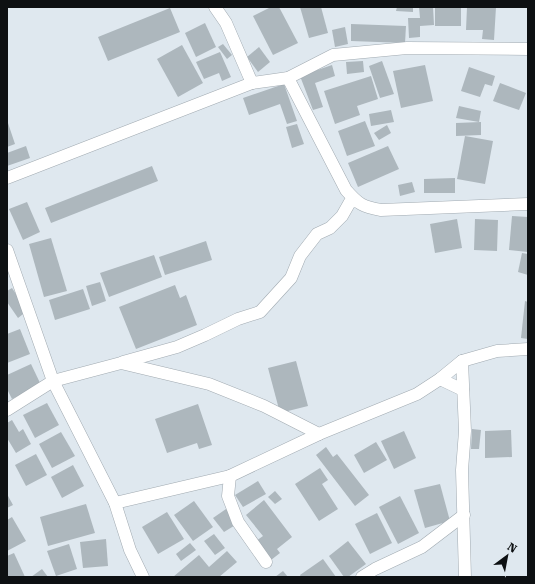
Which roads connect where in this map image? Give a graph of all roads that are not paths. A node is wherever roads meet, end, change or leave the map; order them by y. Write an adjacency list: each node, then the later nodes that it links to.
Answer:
1 (215, 7): 4 (street)
2 (528, 49): 3 (street)
3 (288, 78): 4 (street); 6 (street)
4 (252, 83): 5 (street)
5 (7, 178)
6 (355, 201): 7 (street); 11 (street)
7 (528, 204)
8 (7, 250): 13 (street)
9 (528, 349): 10 (street)
10 (462, 361): 12 (street); 14 (street)
11 (121, 363): 13 (street); 16 (street)
12 (440, 379): 14 (street); 16 (street)
13 (53, 381): 15 (street); 18 (street)
14 (463, 390): 19 (street)
15 (7, 410)
16 (319, 434): 17 (street)
17 (230, 476): 18 (street); 20 (street)
18 (115, 503): 21 (street)
19 (464, 515): 22 (street); 23 (street)
20 (266, 562)
21 (143, 577)
22 (362, 577)
23 (465, 577)

